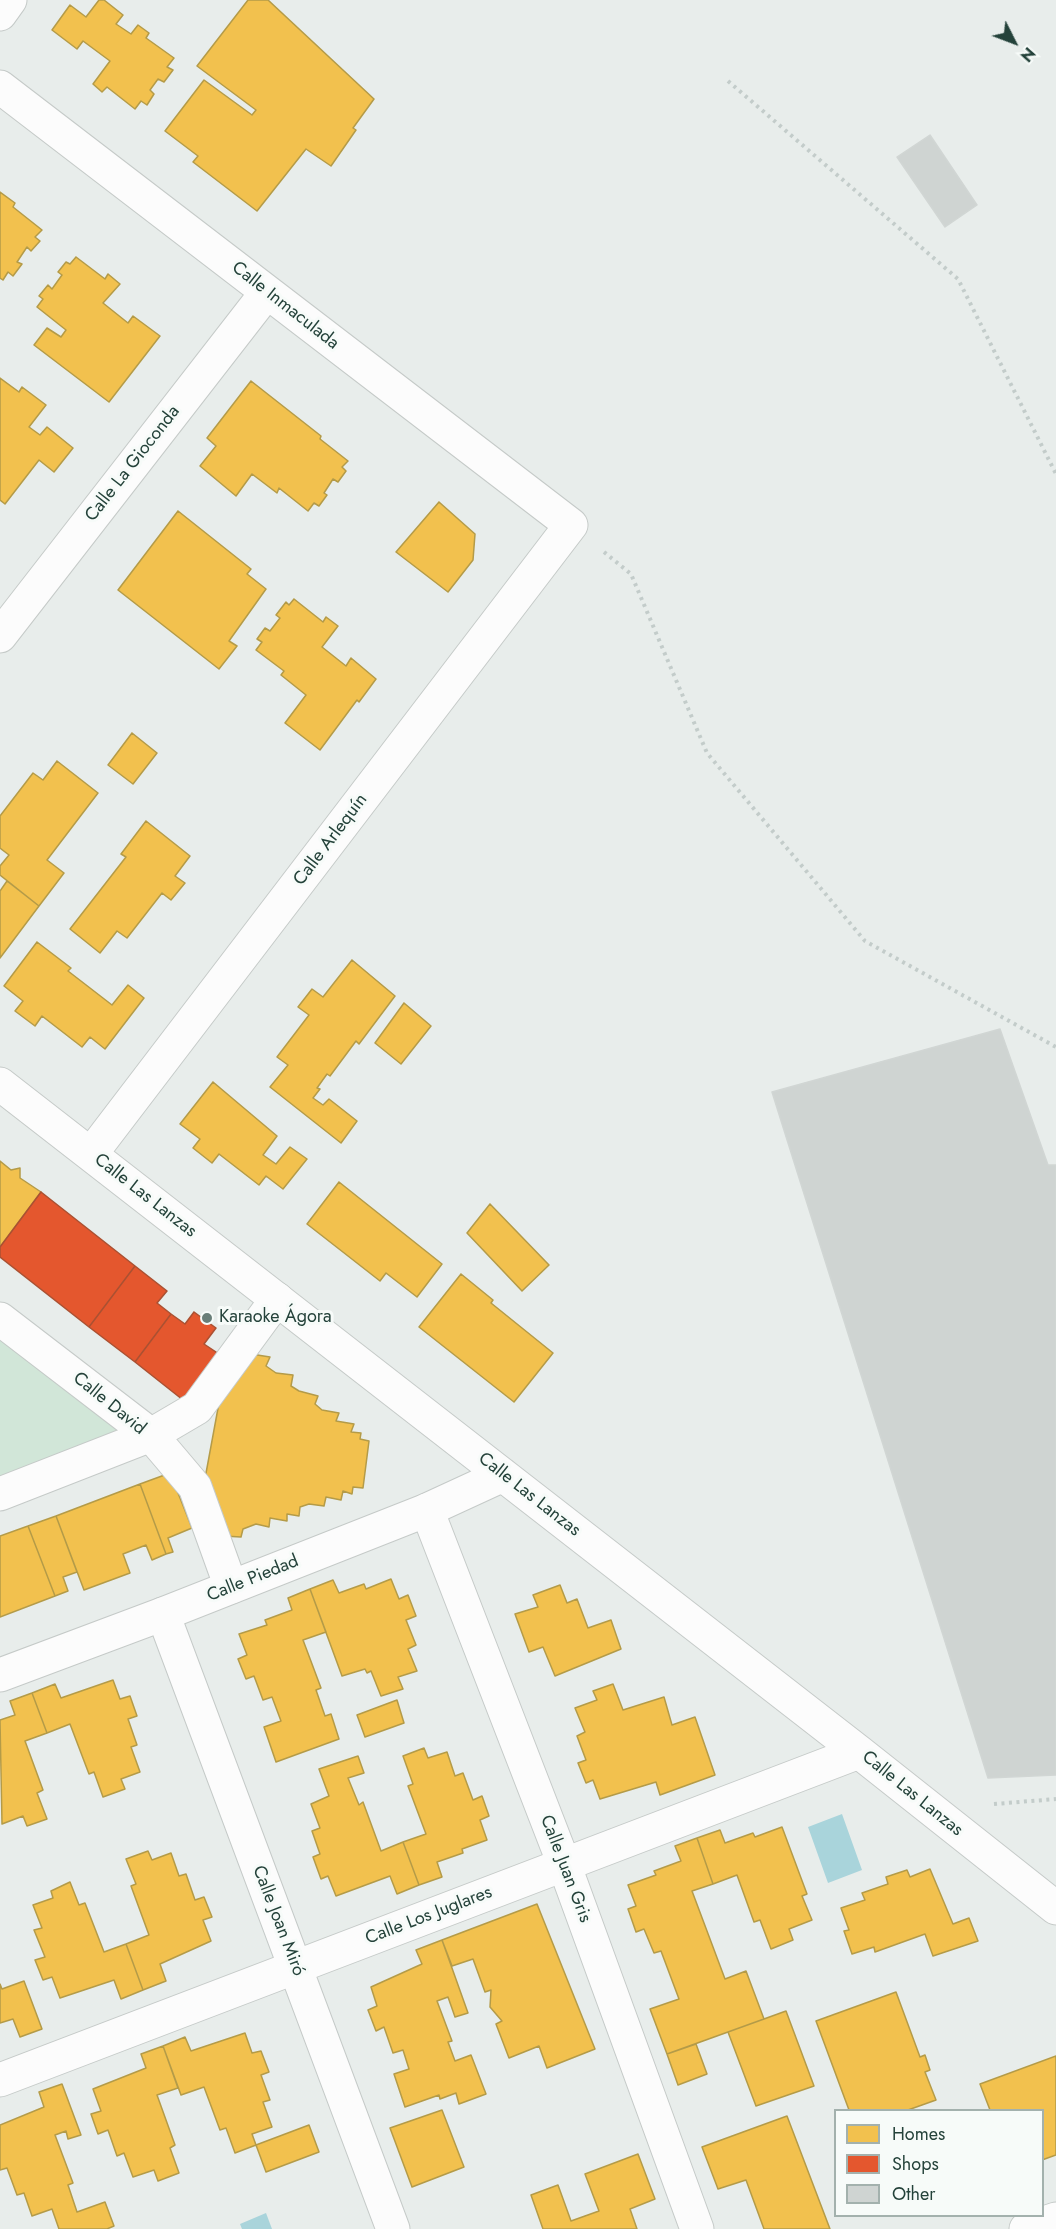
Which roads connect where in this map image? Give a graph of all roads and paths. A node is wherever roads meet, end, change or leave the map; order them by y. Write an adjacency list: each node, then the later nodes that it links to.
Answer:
1 (10, 0): 2 (street)
2 (0, 14)
3 (728, 81): 6 (path)
4 (0, 87): 5 (street, Calle Inmaculada)
5 (267, 292): 7 (street, Calle Inmaculada); 8 (street, Calle La Gioconda)
6 (1056, 474)
7 (571, 525): 9 (path); 11 (street, Calle Arlequín)
8 (0, 636)
9 (1056, 1047)
10 (0, 1084): 11 (street, Calle Las Lanzas)
11 (91, 1154): 12 (street, Calle Las Lanzas)
12 (277, 1299): 14 (street); 15 (street, Calle Las Lanzas)
13 (0, 1319): 14 (street, Calle David)
14 (151, 1435): 16 (street, Calle David); 18 (street)
15 (503, 1475): 17 (street, Calle Piedad); 21 (street, Calle Las Lanzas)
16 (0, 1494)
17 (427, 1510): 18 (street, Calle Piedad); 24 (street, Calle Juan Gris)
18 (231, 1587): 19 (street, Calle Piedad)
19 (163, 1614): 20 (street, Calle Piedad); 26 (street, Calle Joan Miró)
20 (0, 1674)
21 (859, 1752): 23 (street, Calle Las Lanzas); 24 (street, Calle Los Juglares)
22 (1056, 1799): 23 (path)
23 (963, 1835): 25 (street, Calle Las Lanzas)
24 (564, 1864): 26 (street, Calle Los Juglares); 30 (street, Calle Juan Gris)
25 (1056, 1908)
26 (296, 1967): 27 (street, Calle Los Juglares); 29 (street, Calle Joan Miró)
27 (0, 2080)
28 (1056, 2219): 31 (street)
29 (393, 2229)
30 (697, 2229)
31 (1026, 2229)

